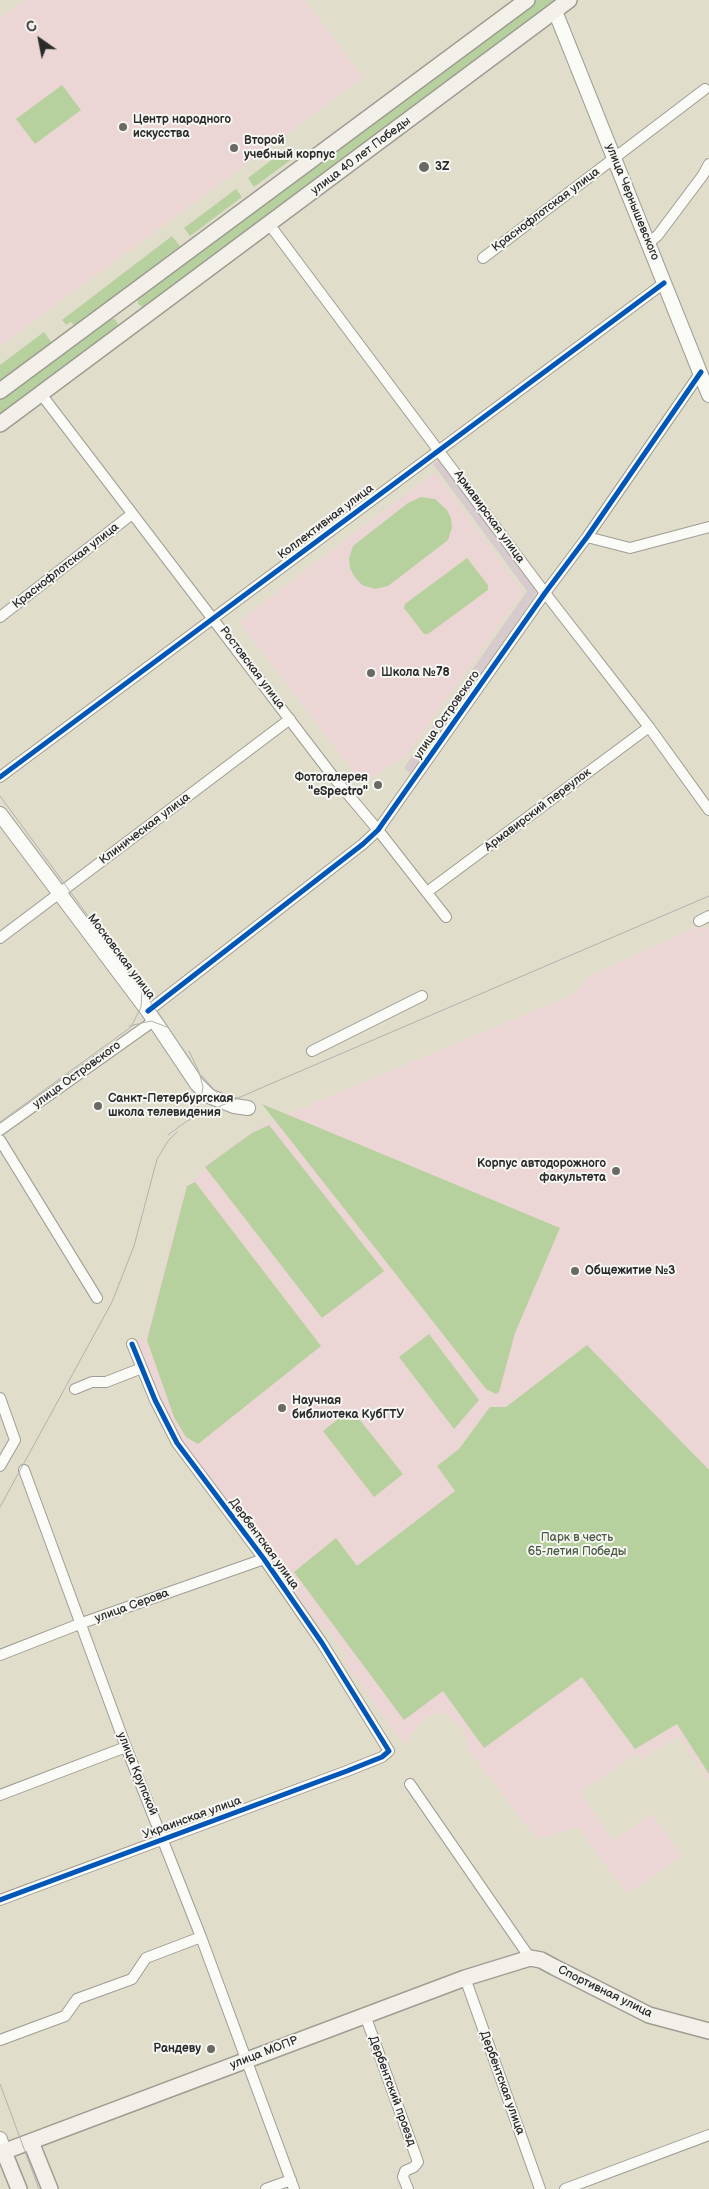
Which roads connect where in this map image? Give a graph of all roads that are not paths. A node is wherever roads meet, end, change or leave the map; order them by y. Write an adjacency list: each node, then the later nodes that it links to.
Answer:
1 (527, 0): 12 (main road, улица 40 лет Победы)
2 (569, 0): 3 (main road, улица 40 лет Победы)
3 (555, 11): 5 (street, улица Чернышевского); 8 (main road, улица 40 лет Победы)
4 (705, 89): 5 (street, Краснофлотская улица)
5 (615, 158): 9 (street, улица Чернышевского); 10 (street, Краснофлотская улица)
6 (709, 164): 7 (street)
7 (706, 177): 9 (street)
8 (269, 224): 13 (main road, улица 40 лет Победы); 21 (street, Армавирская улица)
9 (649, 243): 11 (street, улица Чернышевского)
10 (483, 258)
11 (664, 283): 16 (street, улица Чернышевского); 21 (street, Коллективная улица)
12 (136, 291): 13 (main road); 14 (main road, улица 40 лет Победы)
13 (152, 312): 15 (main road, улица 40 лет Победы)
14 (103, 316): 15 (main road); 17 (main road, улица 40 лет Победы)
15 (118, 336): 18 (main road, улица 40 лет Победы)
16 (701, 372): 19 (street, улица Чернышевского); 24 (street, улица Островского)
17 (0, 391)
18 (41, 394): 20 (main road, улица 40 лет Победы); 22 (street, Ростовская улица)
19 (709, 395)
20 (0, 424)
21 (440, 450): 25 (street, Армавирская улица); 27 (street, Коллективная улица)
22 (132, 514): 26 (street, Краснофлотская улица); 27 (street, Ростовская улица)
23 (709, 527): 24 (street)
24 (587, 537): 25 (street, улица Островского)
25 (545, 593): 29 (street, Армавирская улица); 33 (street, улица Островского)
26 (0, 617)
27 (213, 617): 28 (street, Ростовская улица); 30 (street, Коллективная улица)
28 (290, 720): 33 (street, Ростовская улица); 35 (street, Клиническая улица)
29 (649, 727): 31 (street, Армавирская улица); 34 (street, Армавирский переулок)
30 (0, 777)
31 (709, 810)
32 (0, 814): 35 (street, Московская улица)
33 (378, 830): 34 (street, Ростовская улица); 39 (street, улица Островского)
34 (427, 892): 36 (street, Ростовская улица)
35 (61, 894): 37 (street, Клиническая улица); 39 (street, Московская улица)
36 (446, 917)
37 (0, 938)
38 (422, 996): 40 (street)
39 (151, 1016): 41 (street, Московская улица); 42 (street, улица Островского)
40 (312, 1051)
41 (248, 1108)
42 (0, 1130)
43 (0, 1140): 44 (street)
44 (97, 1298)
45 (132, 1344): 46 (street, Дербентская улица)
46 (142, 1368): 47 (street); 51 (street, Дербентская улица)
47 (76, 1388)
48 (0, 1398): 49 (street)
49 (0, 1466)
50 (24, 1470): 52 (street, улица Крупской)
51 (264, 1558): 52 (street, улица Серова); 55 (street, Дербентская улица)
52 (82, 1624): 53 (street, улица Серова); 54 (street, улица Крупской)
53 (0, 1655)
54 (126, 1747): 57 (street); 58 (street, улица Крупской)
55 (389, 1751): 58 (street, Украинская улица)
56 (410, 1784): 61 (street)
57 (0, 1795)
58 (163, 1840): 59 (street, Украинская улица); 60 (street, улица Крупской)
59 (0, 1900)
60 (201, 1937): 65 (street); 66 (street, улица Крупской)
61 (530, 1958): 62 (main road, улица МОПР); 64 (main road, Спортивная улица)
62 (464, 1978): 63 (main road, улица МОПР); 75 (street, Дербентская улица)
63 (365, 2015): 66 (main road, улица МОПР); 74 (street, Дербентский проезд)
64 (709, 2031)
65 (0, 2040)
66 (247, 2059): 68 (main road, улица МОПР); 70 (street, улица Крупской)
67 (709, 2135): 76 (street)
68 (31, 2142): 69 (main road, улица МОПР); 72 (main road)
69 (1, 2148): 71 (main road)
70 (293, 2184): 73 (street)
71 (19, 2189)
72 (50, 2189)
73 (266, 2189)
74 (408, 2189)
75 (540, 2189)
76 (565, 2189)

